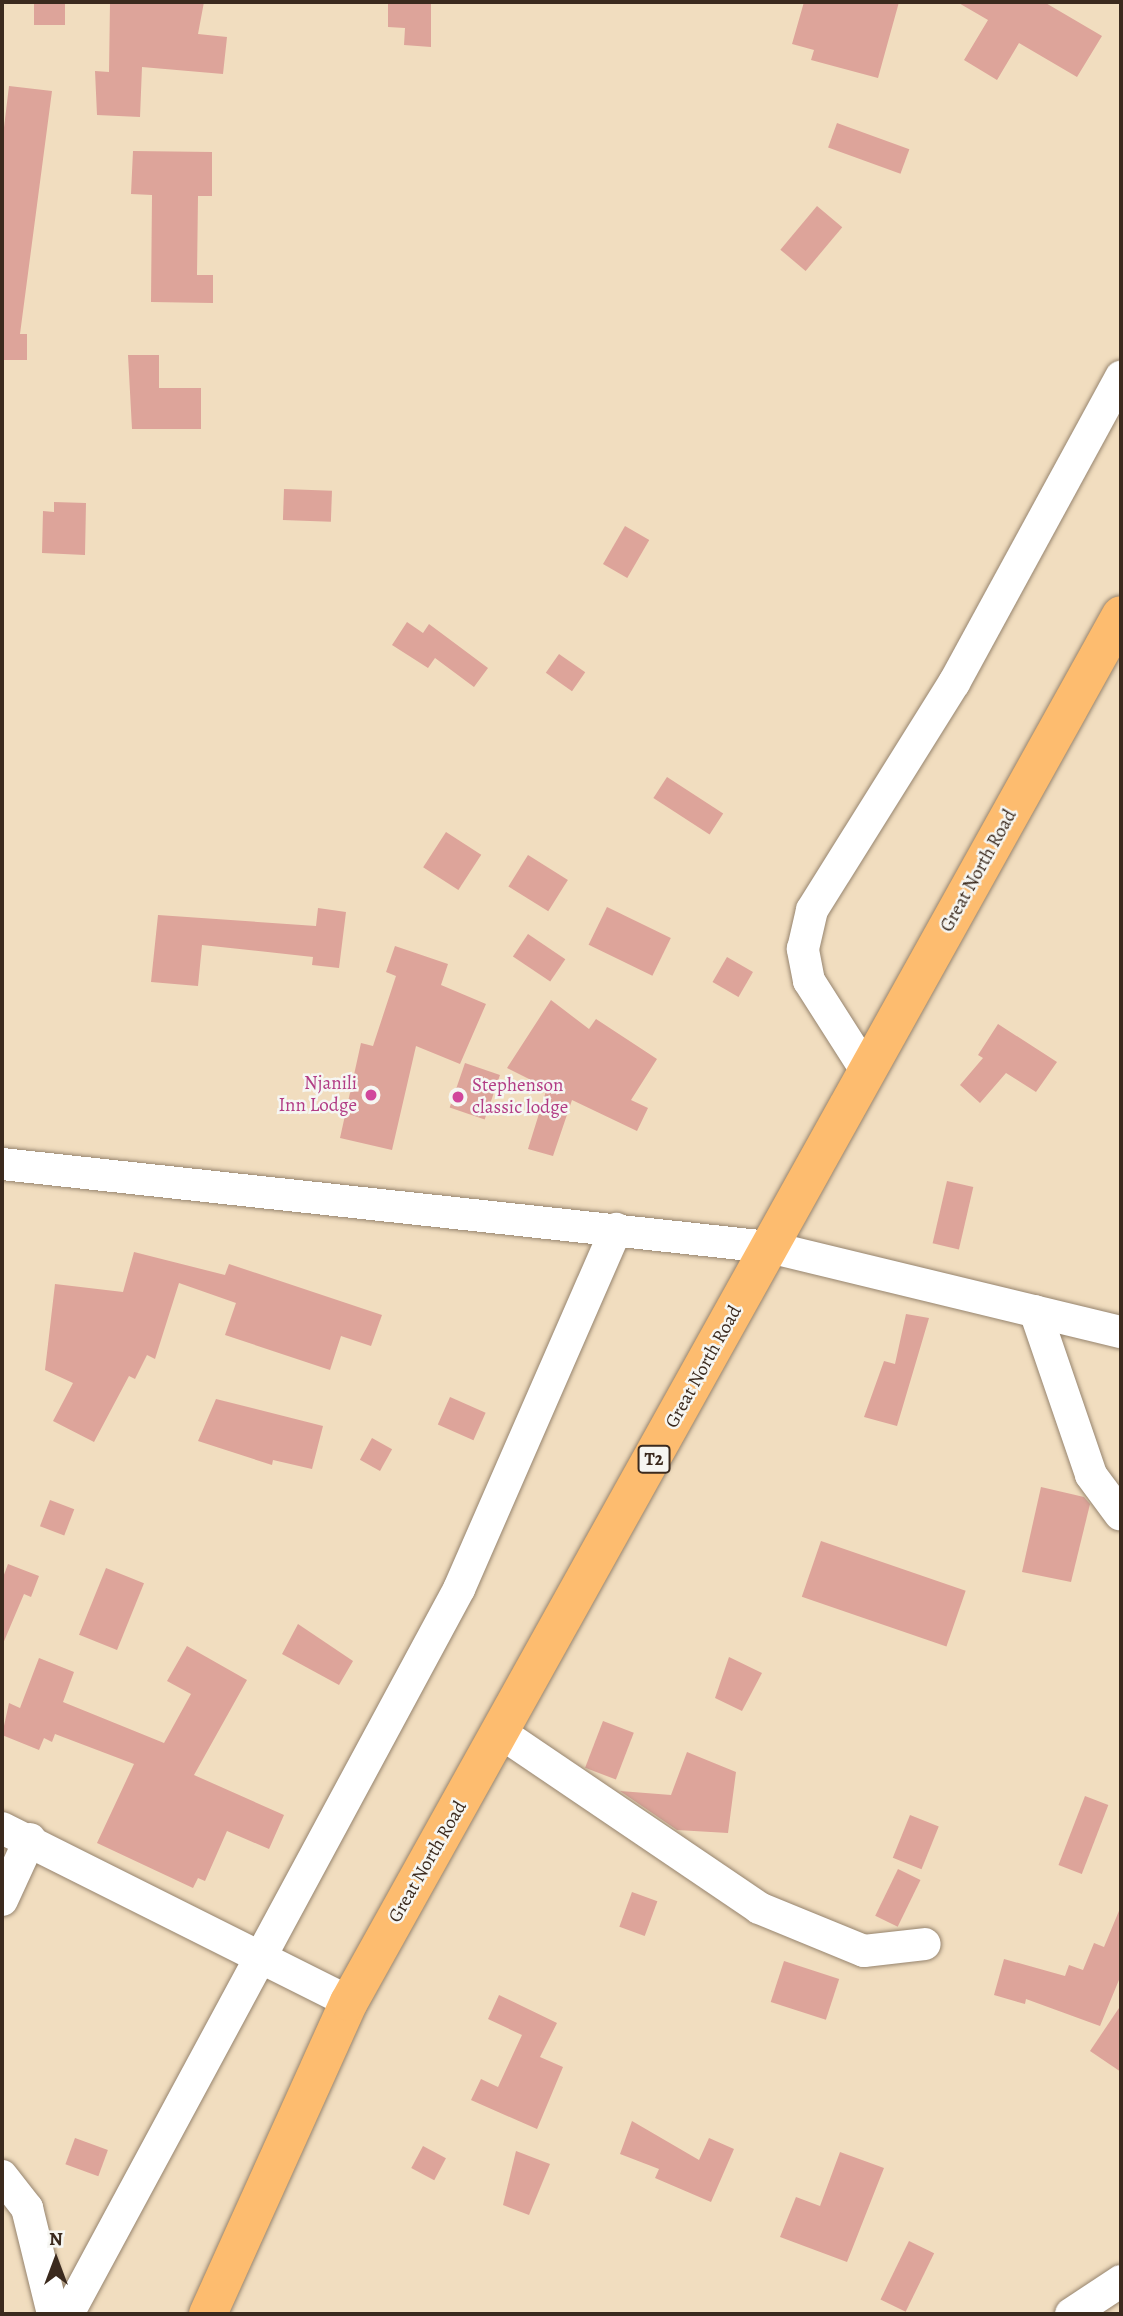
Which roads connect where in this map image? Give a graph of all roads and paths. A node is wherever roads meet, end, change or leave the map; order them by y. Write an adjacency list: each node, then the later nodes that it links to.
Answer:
1 (1121, 377): 3 (street)
2 (1121, 615): 3 (highway, Great North Road / T2)
3 (867, 1072): 6 (highway, Great North Road / T2)
4 (2, 1164): 5 (street)
5 (616, 1229): 6 (street); 14 (street)
6 (769, 1247): 7 (street); 10 (highway, Great North Road / T2)
7 (1035, 1311): 8 (street); 9 (street)
8 (1121, 1332)
9 (1120, 1514)
10 (501, 1733): 13 (street); 15 (highway, Great North Road / T2)
11 (16, 1834): 12 (street); 14 (street)
12 (2, 1900)
13 (925, 1944)
14 (261, 1957): 15 (street); 19 (street)
15 (349, 2002): 20 (highway, Great North Road / T2)
16 (2, 2176): 18 (street)
17 (1121, 2281): 21 (street)
18 (53, 2314)
19 (68, 2314)
20 (208, 2314)
21 (1071, 2314)

